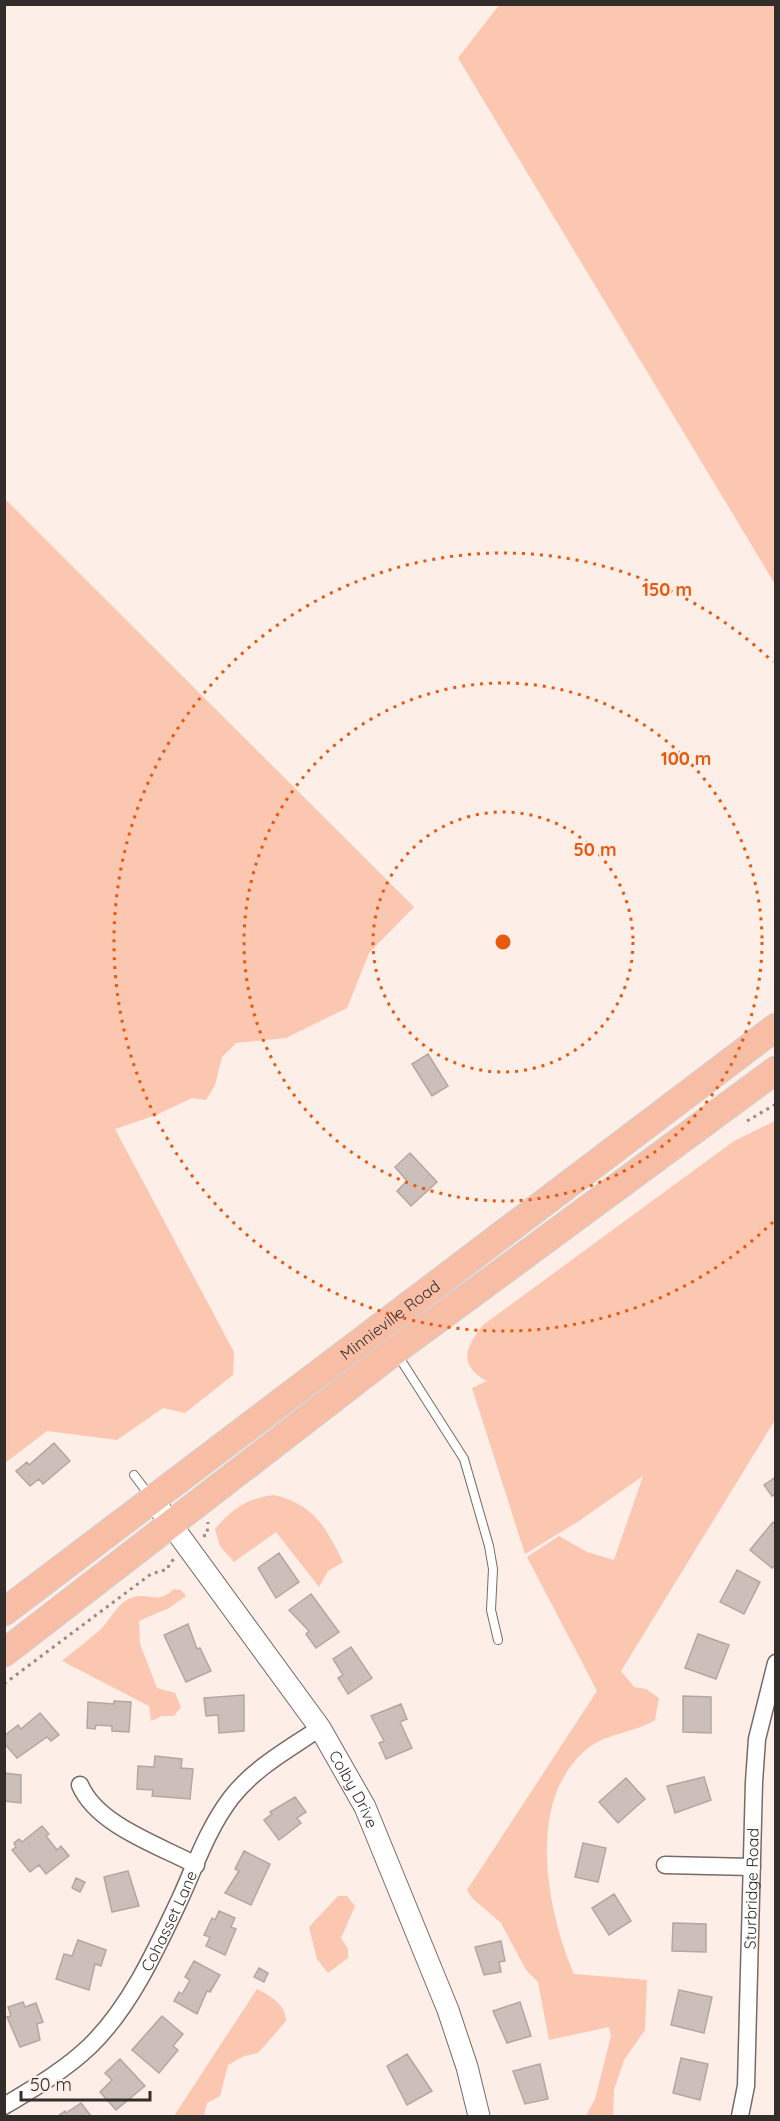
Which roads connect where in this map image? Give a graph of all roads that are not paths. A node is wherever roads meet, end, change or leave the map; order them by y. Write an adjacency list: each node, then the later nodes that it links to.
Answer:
1 (776, 1027): 5 (main road, Minnieville Road)
2 (776, 1070): 3 (main road, Minnieville Road)
3 (395, 1351): 6 (main road, Minnieville Road); 8 (lane)
4 (134, 1475): 5 (lane)
5 (154, 1501): 6 (street, Colby Drive); 7 (main road, Minnieville Road)
6 (171, 1523): 9 (main road, Minnieville Road); 11 (street, Colby Drive)
7 (4, 1612)
8 (498, 1640)
9 (4, 1653)
10 (776, 1663): 15 (street, Sturbridge Road)
11 (320, 1728): 13 (street, Cohasset Lane); 17 (street, Colby Drive)
12 (80, 1785): 13 (street)
13 (196, 1865): 16 (street, Cohasset Lane)
14 (665, 1865): 15 (street)
15 (752, 1867): 18 (street, Sturbridge Road)
16 (4, 2106)
17 (479, 2116)
18 (740, 2116)

